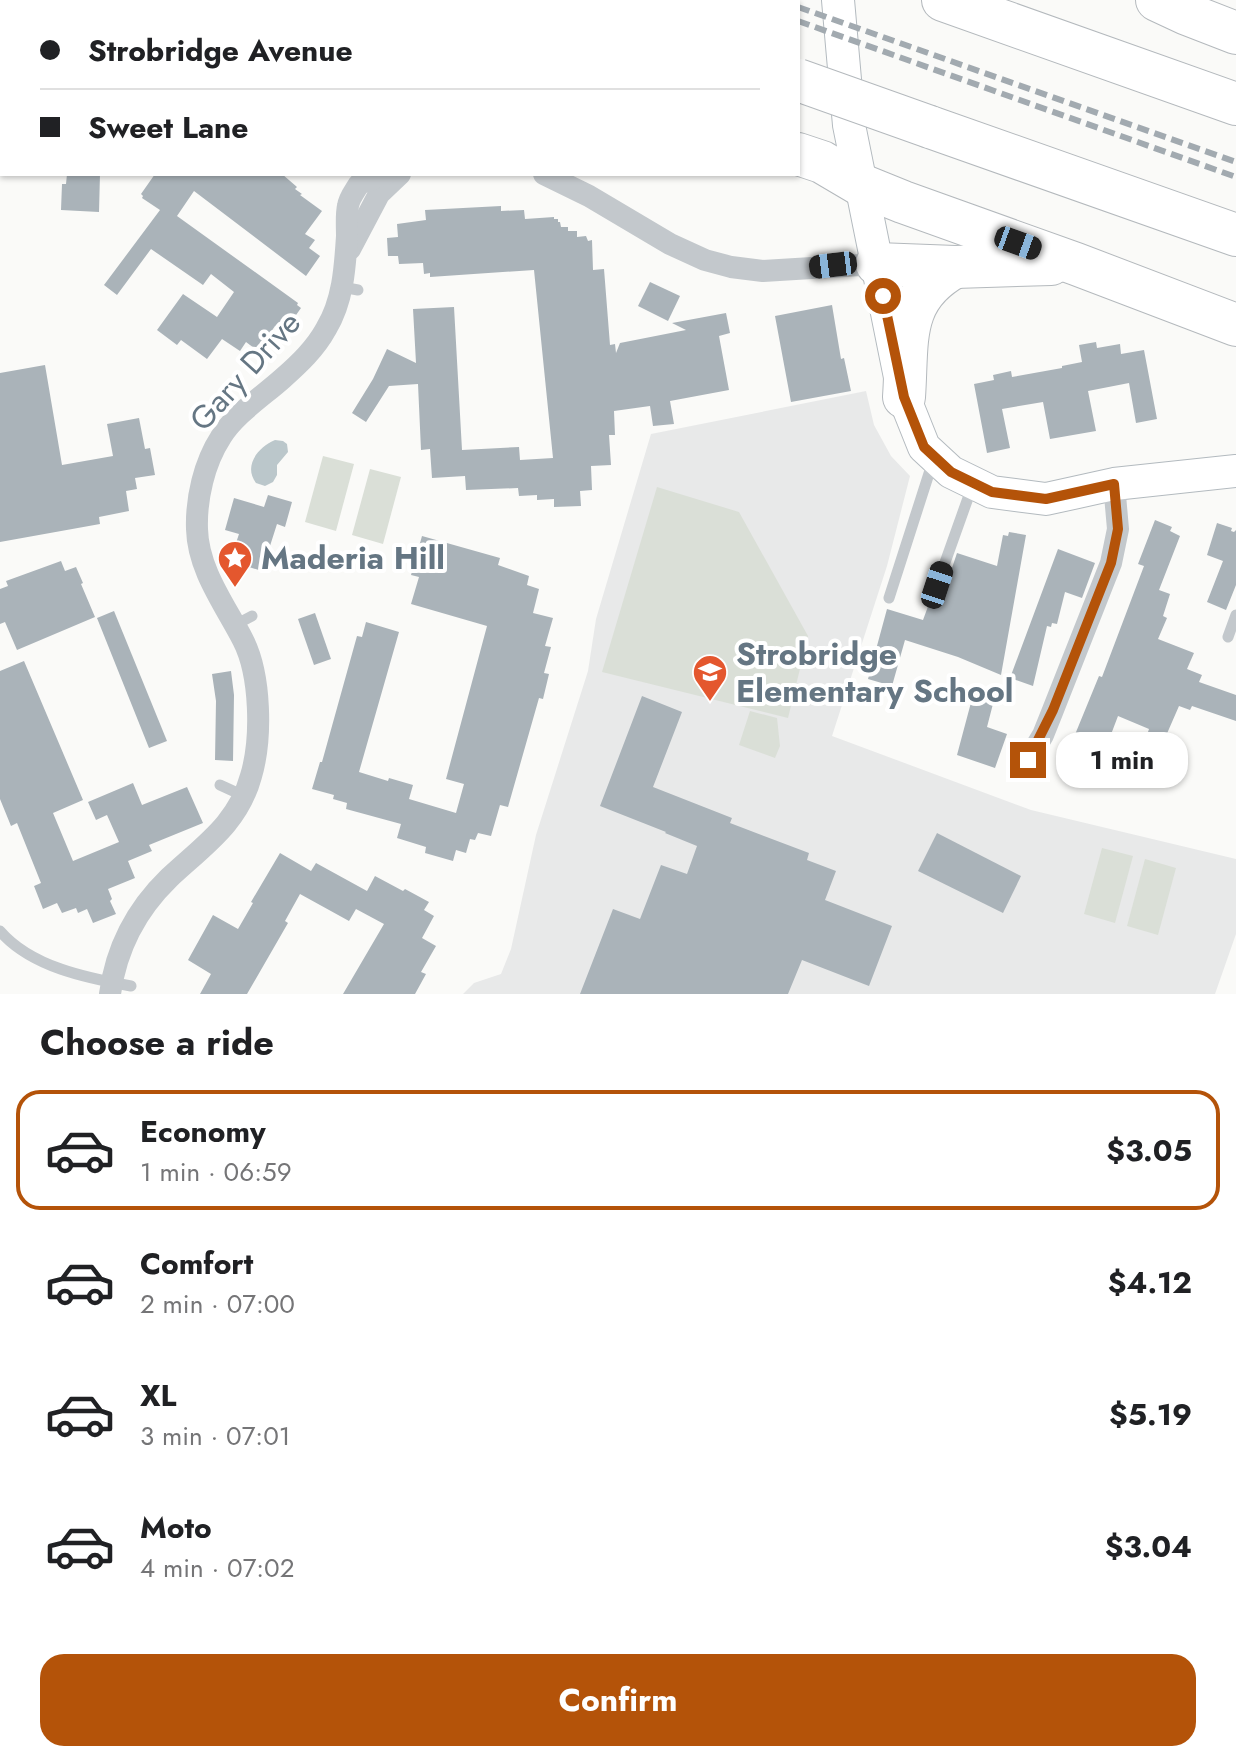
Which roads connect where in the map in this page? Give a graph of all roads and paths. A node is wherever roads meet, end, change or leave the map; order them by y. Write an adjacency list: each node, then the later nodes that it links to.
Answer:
1 (838, 0): 11 (main road)
2 (943, 0): 6 (highway)
3 (1157, 0): 4 (highway)
4 (1236, 33)
5 (800, 81): 12 (highway, bridge)
6 (1236, 104)
7 (800, 155): 11 (highway)
8 (381, 176): 13 (street, Gary Drive)
9 (398, 176): 13 (street, Gary Drive)
10 (548, 176): 16 (street)
11 (861, 185): 14 (highway); 16 (main road)
12 (1236, 235)
13 (346, 257): 29 (street, Gary Drive)
14 (1076, 264): 15 (highway); 17 (highway)
15 (955, 267): 16 (highway); 18 (highway)
16 (880, 280): 18 (main road)
17 (1236, 325)
18 (904, 397): 19 (main road)
19 (929, 452): 21 (main road); 24 (lane)
20 (1236, 471): 22 (main road)
21 (973, 483): 22 (main road); 23 (lane)
22 (1114, 484): 27 (street)
23 (937, 585)
24 (889, 598)
25 (1236, 615): 26 (lane)
26 (1228, 637)
27 (1028, 760)
28 (220, 785): 29 (lane)
29 (244, 796): 31 (street, Gary Drive)
30 (0, 931): 31 (lane)
31 (117, 987)

